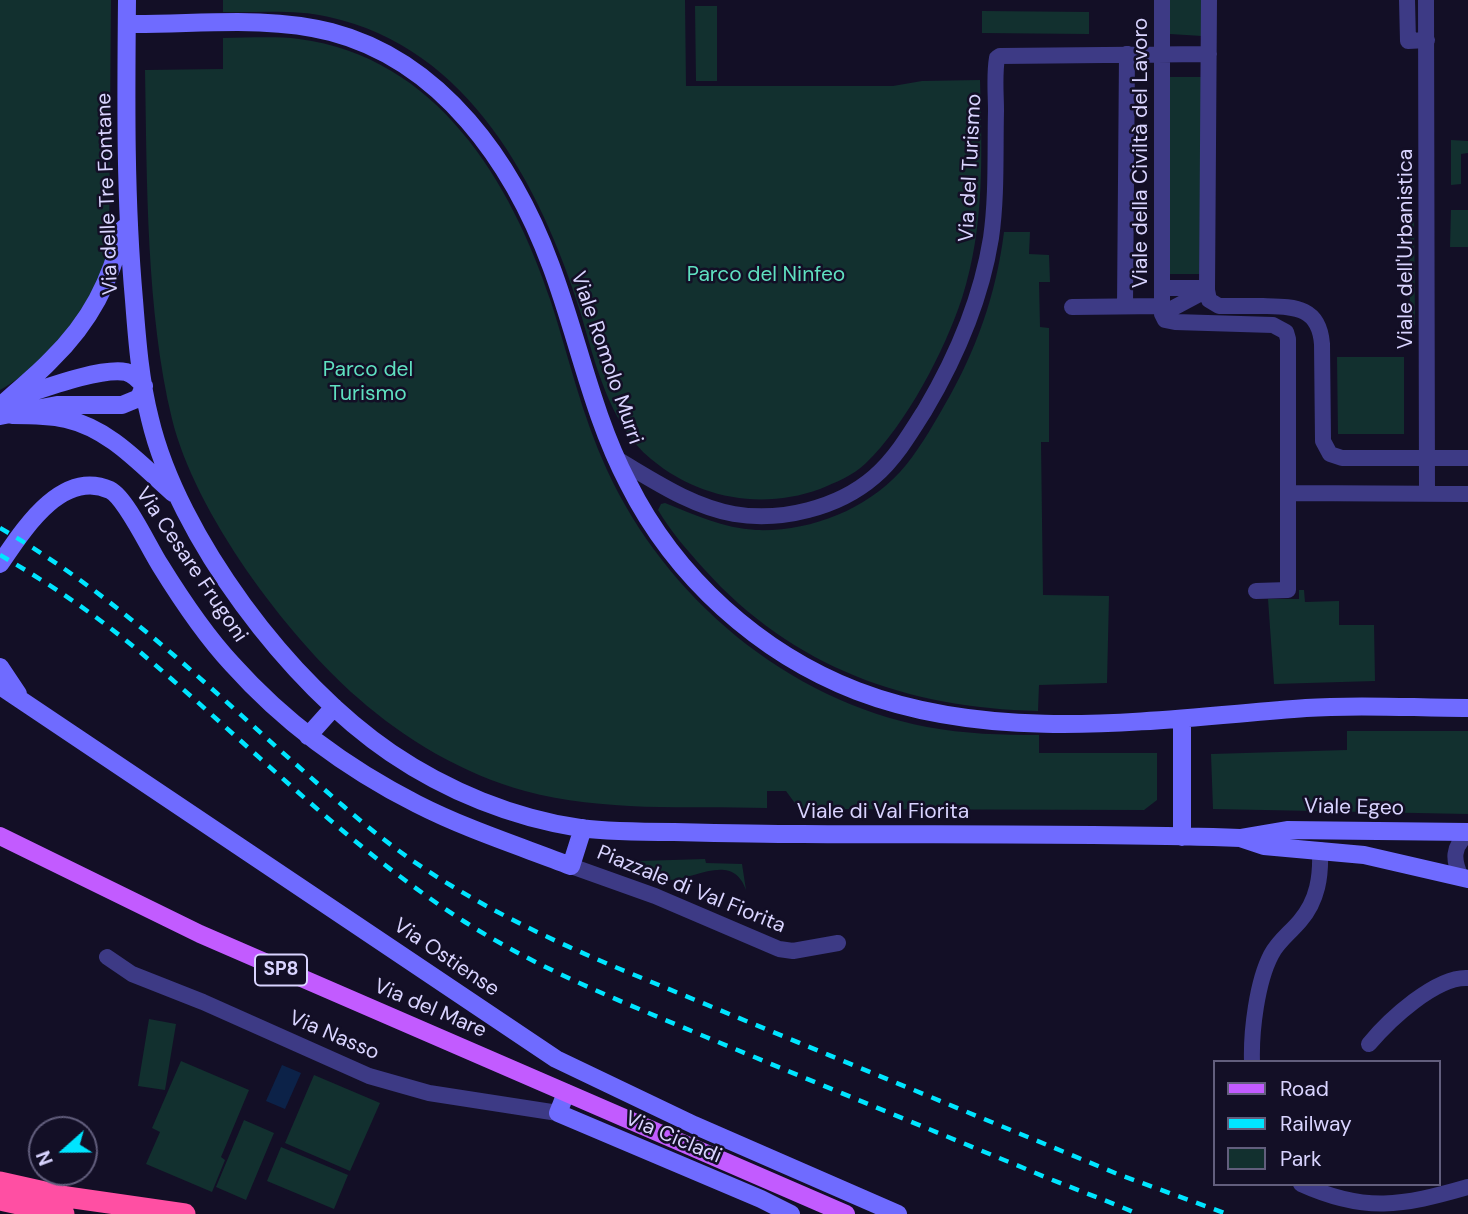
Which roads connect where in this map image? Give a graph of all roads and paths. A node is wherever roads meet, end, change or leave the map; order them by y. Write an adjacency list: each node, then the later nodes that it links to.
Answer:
1 (127, 0): 6 (main road, Via delle Tre Fontane)
2 (1162, 0): 9 (street, Viale della Civiltà del Lavoro)
3 (1209, 0): 10 (street)
4 (1407, 0): 7 (street)
5 (1426, 0): 7 (street, Viale dell'Urbanistica)
6 (127, 24): 11 (main road, Via delle Tre Fontane); 20 (main road, Viale Romolo Murri)
7 (1427, 40): 21 (street, Viale dell'Urbanistica)
8 (1127, 54): 9 (street); 14 (street, Viale della Civiltà del Lavoro); 19 (street, Via del Turismo)
9 (1162, 54): 10 (street); 12 (street, Viale della Civiltà del Lavoro)
10 (1209, 54): 13 (street)
11 (128, 215): 17 (main road, Via delle Tre Fontane); 18 (main road)
12 (1162, 288): 13 (street); 16 (street, Viale della Civiltà del Lavoro)
13 (1207, 289): 16 (street); 21 (street)
14 (1125, 306): 15 (street); 16 (street)
15 (1072, 307)
16 (1162, 310): 24 (street)
17 (144, 386): 18 (main road); 18 (main road); 27 (main road, Viale di Val Fiorita)
18 (5, 409): 27 (main road)
19 (895, 454): 20 (street, Via del Turismo); 23 (street)
20 (615, 458): 35 (main road, Viale Romolo Murri)
21 (1426, 458): 22 (street); 25 (street, Viale dell'Urbanistica)
22 (1468, 458)
23 (893, 475)
24 (1289, 493): 25 (street); 29 (street)
25 (1427, 494): 26 (street)
26 (1468, 494)
27 (178, 498): 33 (main road, Viale di Val Fiorita)
28 (0, 564): 36 (main road, Via Cesare Frugoni)
29 (1256, 591)
30 (0, 667): 32 (main road)
31 (0, 686): 32 (main road, Via Ostiense)
32 (21, 700): 60 (main road, Via Ostiense)
33 (334, 707): 36 (main road); 37 (main road, Viale di Val Fiorita)
34 (1468, 708): 35 (main road, Viale Romolo Murri)
35 (1182, 719): 40 (main road)
36 (308, 736): 43 (main road, Via Cesare Frugoni)
37 (583, 828): 40 (main road, Viale di Val Fiorita); 43 (main road)
38 (1468, 833): 41 (main road, Viale Egeo); 44 (street, Viale Egeo)
39 (0, 836): 50 (main road, Via del Mare / SP8)
40 (1182, 837): 41 (main road, Viale Egeo)
41 (1240, 838): 42 (main road, Viale Egeo)
42 (1320, 850): 44 (main road, Viale Egeo); 49 (street)
43 (570, 866): 45 (street, Piazzale di Val Fiorita)
44 (1465, 878)
45 (838, 943)
46 (107, 957): 51 (street, Via Nasso)
47 (1468, 978): 48 (street)
48 (1369, 1044)
49 (1252, 1060)
50 (566, 1093): 51 (main road); 59 (main road, Via del Mare / SP8)
51 (558, 1113): 58 (main road, Via Cicladi)
52 (0, 1182): 57 (highway)
53 (1306, 1186): 54 (street)
54 (1468, 1187)
55 (0, 1200): 56 (highway)
56 (64, 1214)
57 (185, 1214)
58 (791, 1214)
59 (846, 1214)
60 (898, 1214)

